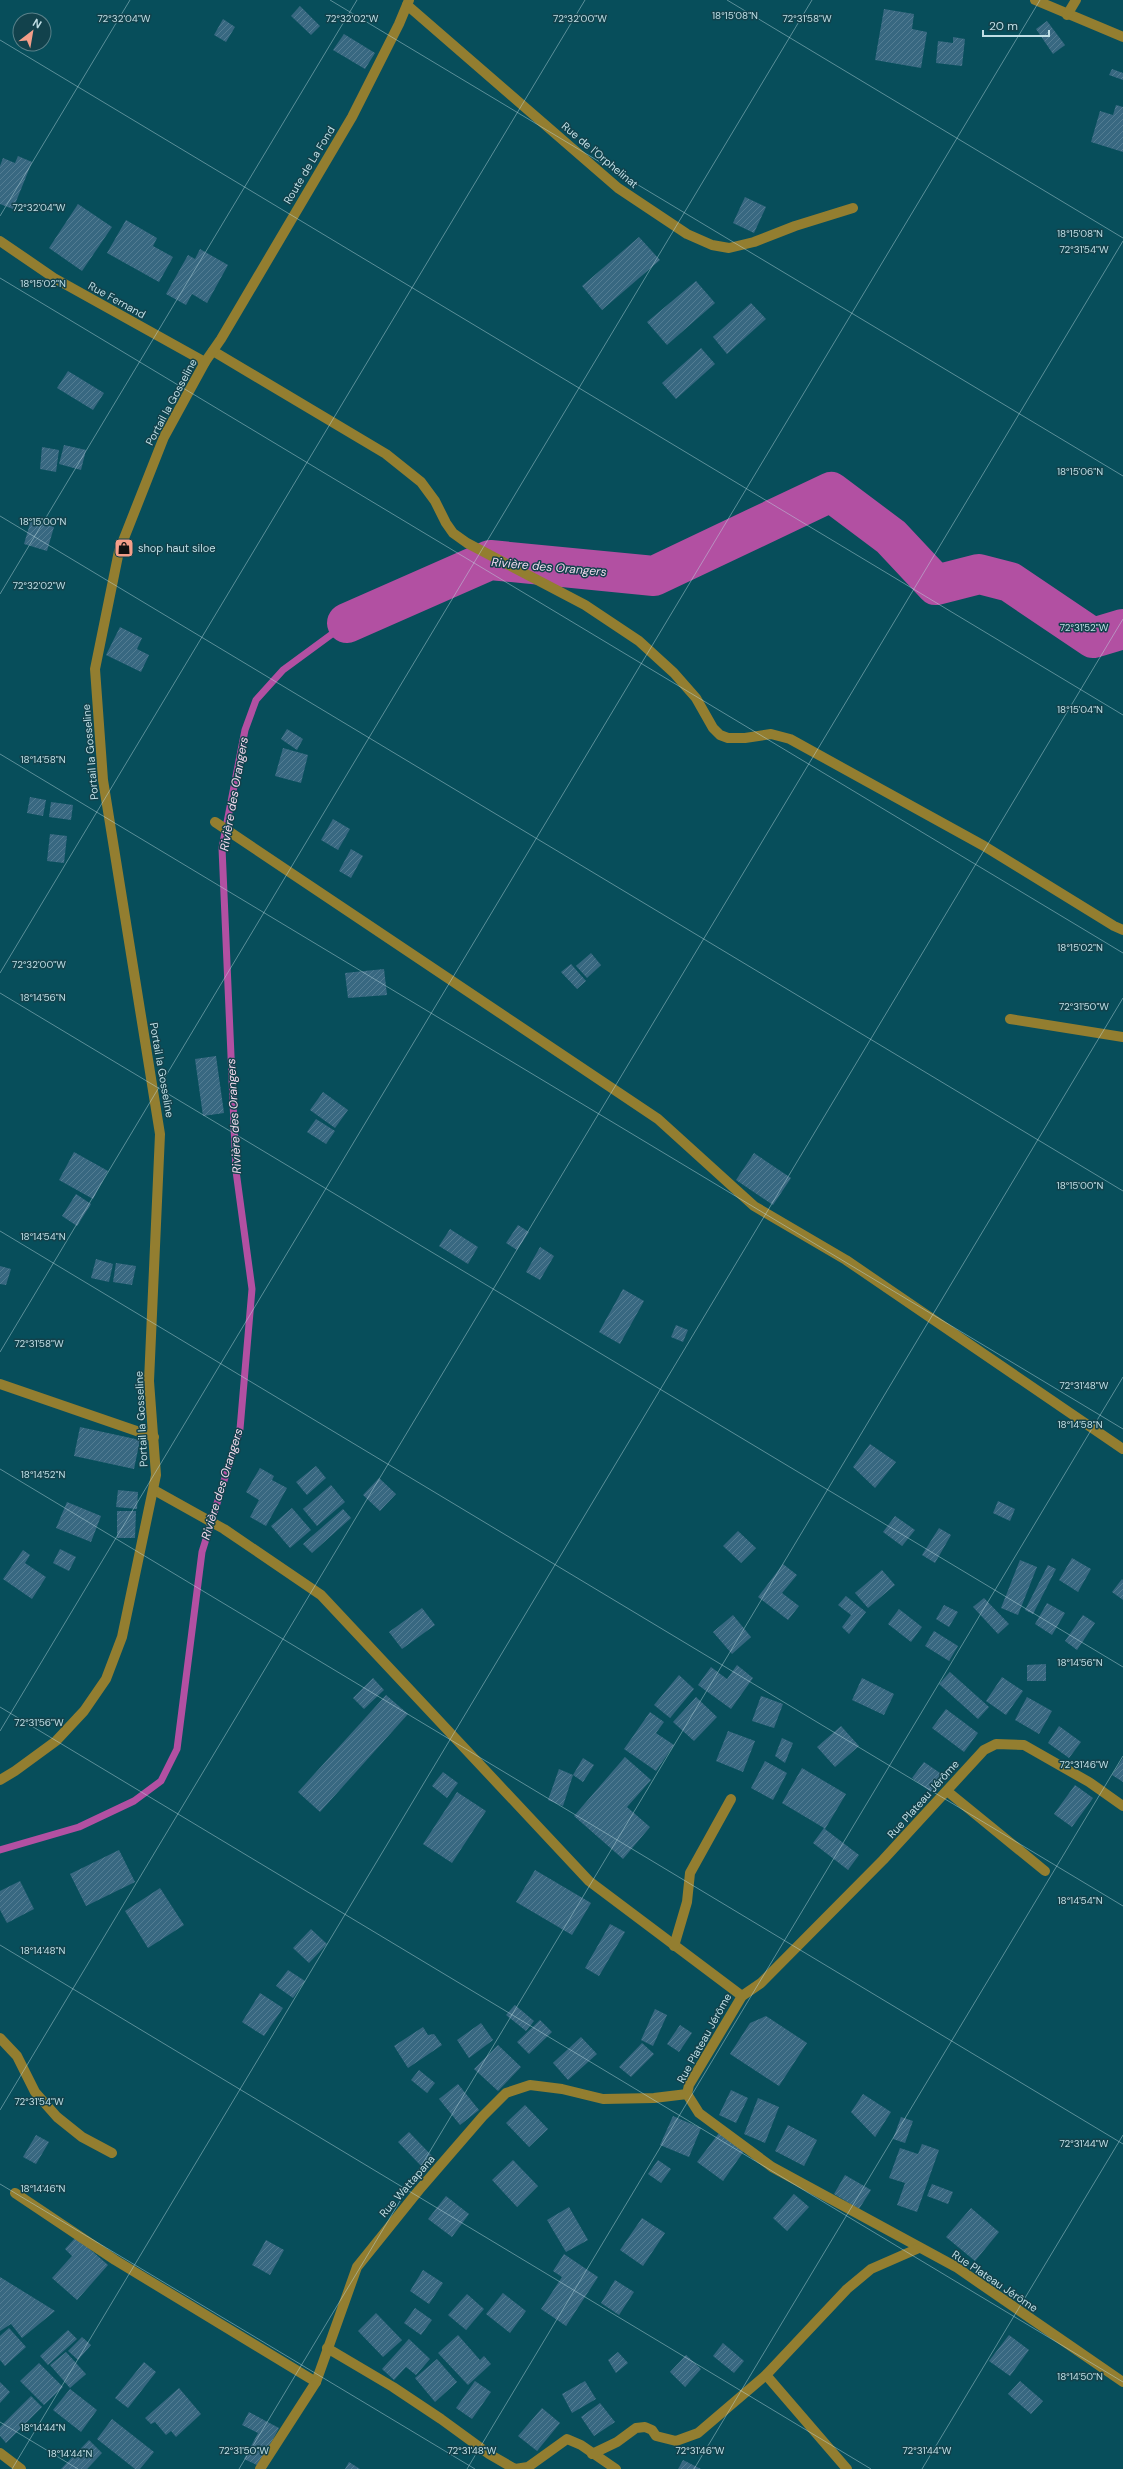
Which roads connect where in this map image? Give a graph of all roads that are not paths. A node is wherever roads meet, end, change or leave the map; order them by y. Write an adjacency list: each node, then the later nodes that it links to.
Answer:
1 (1035, 0): 4 (street)
2 (1076, 0): 4 (street)
3 (408, 3): 6 (street, Rue de l'Orphelinat); 8 (street, Route de La Fond)
4 (1067, 15): 5 (street)
5 (1123, 37)
6 (853, 208)
7 (0, 241): 10 (street, Rue Fernand)
8 (221, 339): 9 (street, Portail la Gosseline)
9 (213, 351): 10 (street, Portail la Gosseline); 12 (street)
10 (205, 362): 16 (street, Portail la Gosseline)
11 (215, 822): 17 (street)
12 (1123, 930)
13 (1010, 1019): 14 (street)
14 (1123, 1037)
15 (0, 1384): 16 (street)
16 (154, 1437): 18 (street, Portail la Gosseline)
17 (1123, 1449)
18 (154, 1490): 19 (street, Portail la Gosseline); 24 (street)
19 (0, 1780)
20 (947, 1791): 22 (street, Rue Plateau Jérôme); 23 (street); 25 (street, Rue Plateau Jérôme)
21 (731, 1799): 24 (street)
22 (1123, 1806)
23 (1045, 1871)
24 (674, 1946): 25 (street)
25 (742, 1996): 27 (street, Rue Plateau Jérôme)
26 (0, 2038): 28 (street)
27 (687, 2094): 30 (street, Rue Plateau Jérôme); 31 (street, Rue Wattapana)
28 (112, 2153)
29 (15, 2193): 33 (street)
30 (919, 2248): 32 (street); 34 (street, Rue Plateau Jérôme)
31 (327, 2348): 33 (street, Rue Wattapana); 37 (street)
32 (766, 2375): 36 (street); 41 (street)
33 (316, 2382): 39 (street, Rue Wattapana)
34 (1123, 2382)
35 (0, 2453): 38 (street)
36 (592, 2454): 37 (street); 40 (street)
37 (530, 2468)
38 (20, 2469)
39 (260, 2469)
40 (616, 2469)
41 (847, 2469)

